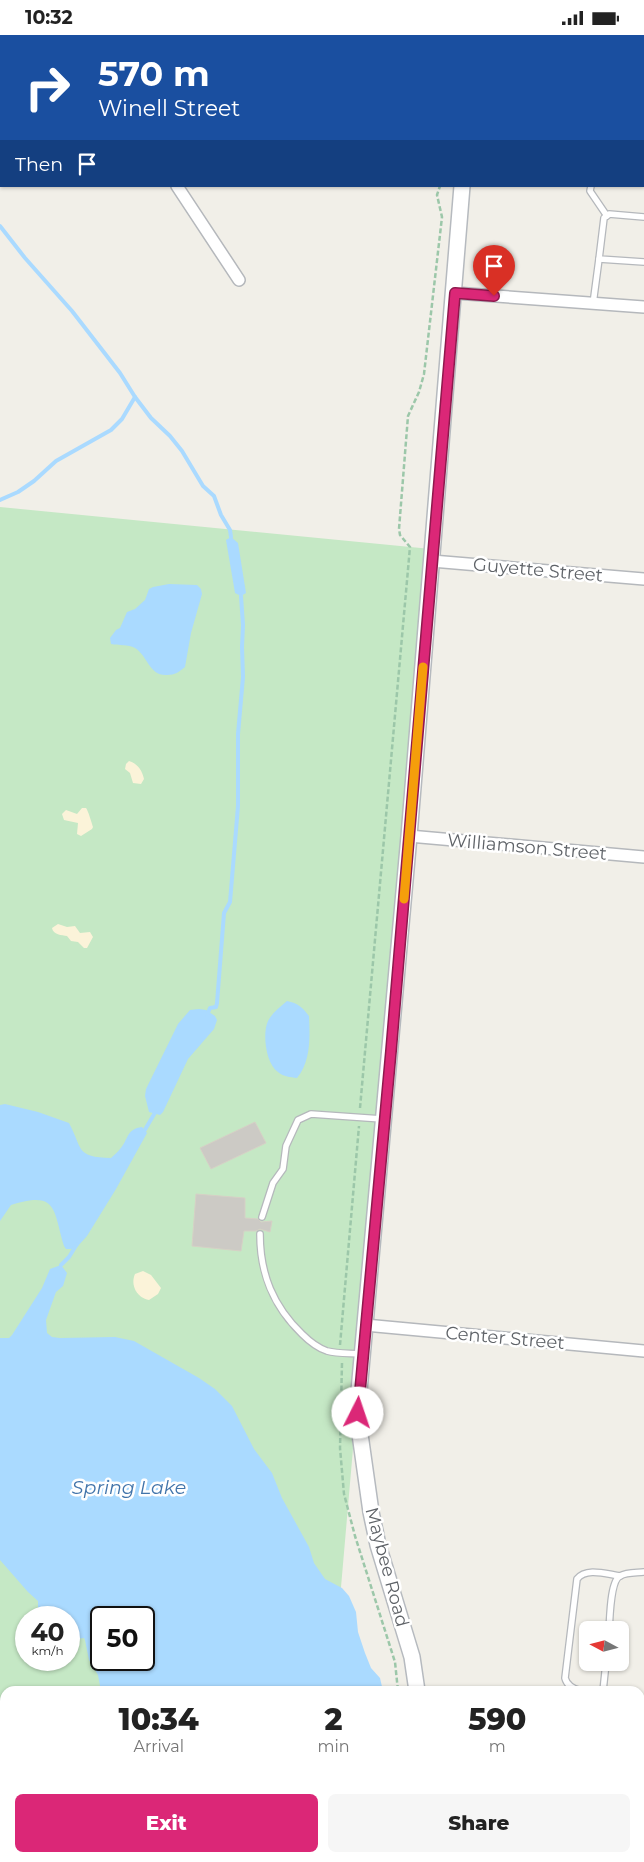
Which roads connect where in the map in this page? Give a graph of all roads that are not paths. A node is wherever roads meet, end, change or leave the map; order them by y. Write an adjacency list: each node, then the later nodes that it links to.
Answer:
1 (178, 187): 8 (street)
2 (462, 187): 9 (main road, Maybee Road)
3 (591, 187): 4 (lane)
4 (607, 216): 5 (lane); 6 (lane)
5 (644, 217)
6 (599, 259): 7 (lane); 10 (lane)
7 (644, 262)
8 (239, 280)
9 (455, 293): 10 (street); 12 (main road, Maybee Road)
10 (593, 304): 11 (street)
11 (644, 307)
12 (432, 561): 13 (street, Guyette Street); 14 (main road, Maybee Road)
13 (644, 579)
14 (410, 836): 15 (street, Williamson Street); 16 (main road, Maybee Road)
15 (644, 857)
16 (385, 1119): 17 (lane); 19 (main road, Maybee Road)
17 (262, 1217)
18 (260, 1234): 21 (lane)
19 (365, 1325): 20 (street, Center Street); 21 (main road, Maybee Road)
20 (644, 1351)
21 (362, 1354): 26 (main road, Maybee Road)
22 (644, 1573): 23 (lane)
23 (620, 1576): 24 (lane); 27 (lane)
24 (610, 1621)
25 (605, 1671): 28 (lane)
26 (416, 1686)
27 (570, 1686)
28 (604, 1686)

